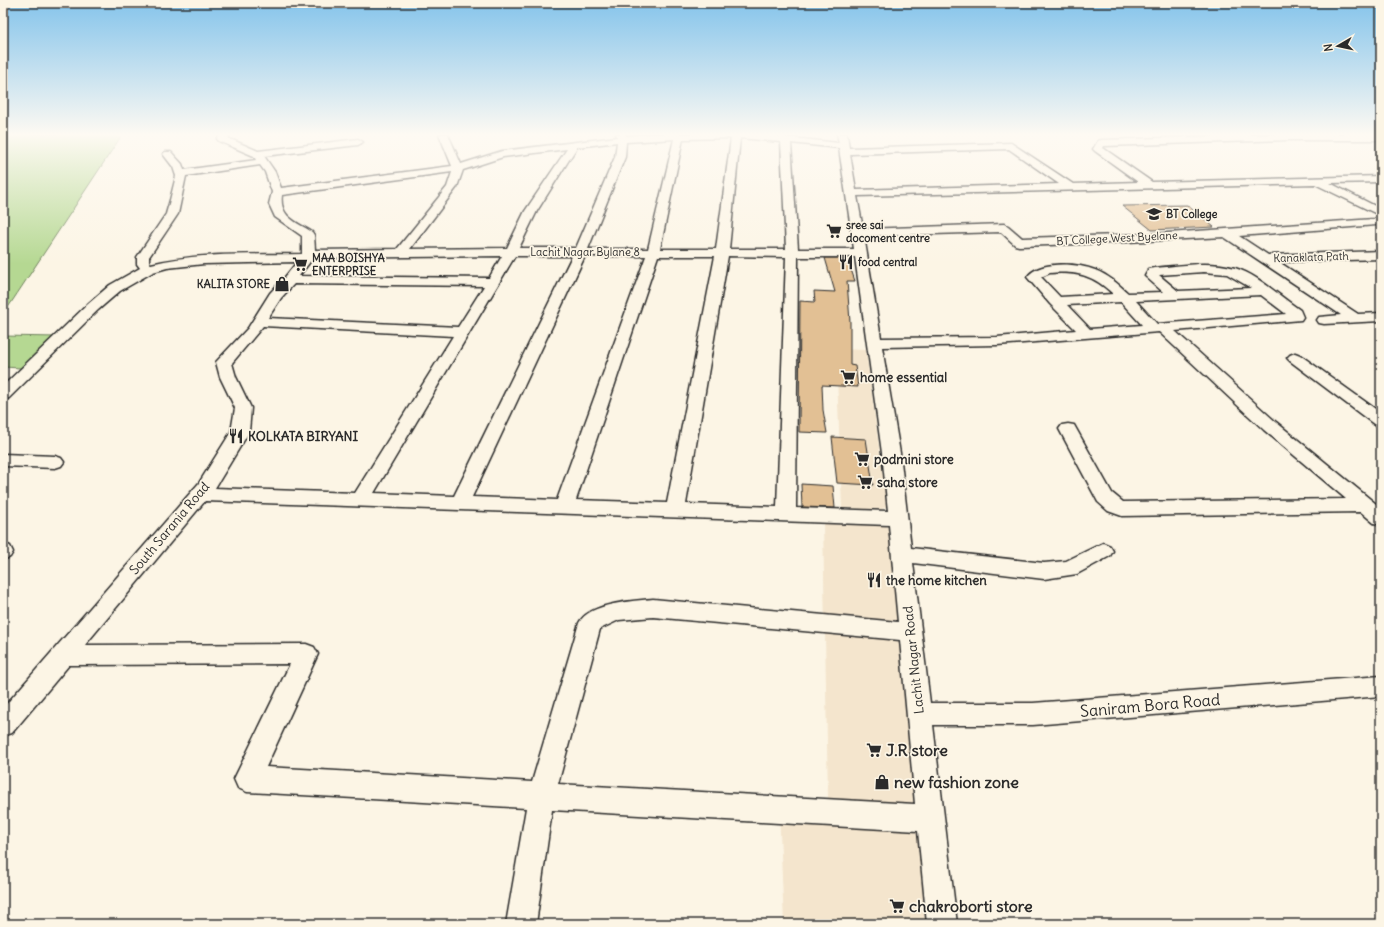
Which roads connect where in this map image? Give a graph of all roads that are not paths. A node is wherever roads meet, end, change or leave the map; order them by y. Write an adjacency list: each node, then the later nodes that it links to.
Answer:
1 (179, 177): 33 (street)
2 (272, 177): 17 (street)
3 (397, 177): 17 (street)
4 (455, 177): 25 (street)
5 (553, 177): 23 (street)
6 (612, 177): 26 (street)
7 (670, 177): 27 (street)
8 (731, 177): 28 (street)
9 (788, 177): 24 (street)
10 (848, 177): 18 (street, Lachit Nagar Road)
11 (1055, 177): 16 (street)
12 (1137, 177): 15 (street)
13 (1381, 179): 14 (street)
14 (1317, 180): 15 (street); 19 (street)
15 (1148, 185): 16 (street)
16 (1070, 187): 18 (street)
17 (277, 192): 31 (street)
18 (851, 193): 22 (street, Lachit Nagar Road)
19 (1381, 213)
20 (1381, 220): 21 (street, BT College West Byelane)
21 (1225, 232): 22 (street, BT College West Byelane); 32 (street, Kanaklata Path)
22 (857, 233): 29 (street, Lachit Nagar Road)
23 (511, 252): 25 (street, Lachit Nagar Bylane 8); 26 (street, Lachit Nagar Bylane 8); 35 (street)
24 (792, 252): 28 (street, Lachit Nagar Bylane 8); 29 (street, Lachit Nagar Bylane 8); 60 (street)
25 (401, 253): 31 (street, Lachit Nagar Bylane 8)
26 (580, 253): 27 (street, Lachit Nagar Bylane 8); 56 (street)
27 (653, 253): 28 (street, Lachit Nagar Bylane 8); 58 (street)
28 (722, 253): 59 (street)
29 (860, 253): 47 (street, Lachit Nagar Road)
30 (1381, 255): 32 (street, Kanaklata Path)
31 (308, 256): 33 (street, Lachit Nagar Bylane 8); 34 (street, South Sarania Road)
32 (1265, 259): 41 (street)
33 (148, 269): 49 (street, Lachit Nagar Bylane 8)
34 (290, 280): 35 (street); 43 (street, South Sarania Road)
35 (493, 282): 45 (street)
36 (1262, 291): 37 (street); 37 (street); 44 (street)
37 (1175, 295): 38 (street)
38 (1122, 297): 39 (street); 39 (street); 44 (street)
39 (1055, 301): 46 (street)
40 (1381, 317): 41 (street)
41 (1356, 318): 42 (street)
42 (1324, 320)
43 (259, 322): 45 (street); 54 (street, South Sarania Road)
44 (1159, 329): 46 (street); 57 (street)
45 (463, 332): 55 (street)
46 (1087, 334): 47 (street)
47 (874, 343): 61 (street, Lachit Nagar Road)
48 (1295, 358): 50 (street)
49 (3, 395)
50 (1381, 421)
51 (1068, 429): 57 (street)
52 (3, 460): 53 (street)
53 (55, 462)
54 (200, 494): 55 (street); 66 (street, South Sarania Road)
55 (361, 499): 56 (street)
56 (460, 503): 58 (street)
57 (1366, 505): 62 (street)
58 (564, 507): 59 (street)
59 (675, 510): 60 (street)
60 (786, 514): 61 (street)
61 (898, 518): 64 (street, Lachit Nagar Road)
62 (1381, 518)
63 (1103, 551): 64 (street)
64 (902, 554): 65 (street, Lachit Nagar Road)
65 (910, 632): 68 (street, Lachit Nagar Road); 70 (street)
66 (65, 655): 69 (street, South Sarania Road); 70 (street)
67 (1381, 686): 68 (street, Saniram Bora Road)
68 (919, 714): 71 (street, Lachit Nagar Road)
69 (3, 725)
70 (541, 796): 71 (street); 72 (street)
71 (930, 818): 73 (street, Lachit Nagar Road)
72 (521, 924)
73 (942, 924)

